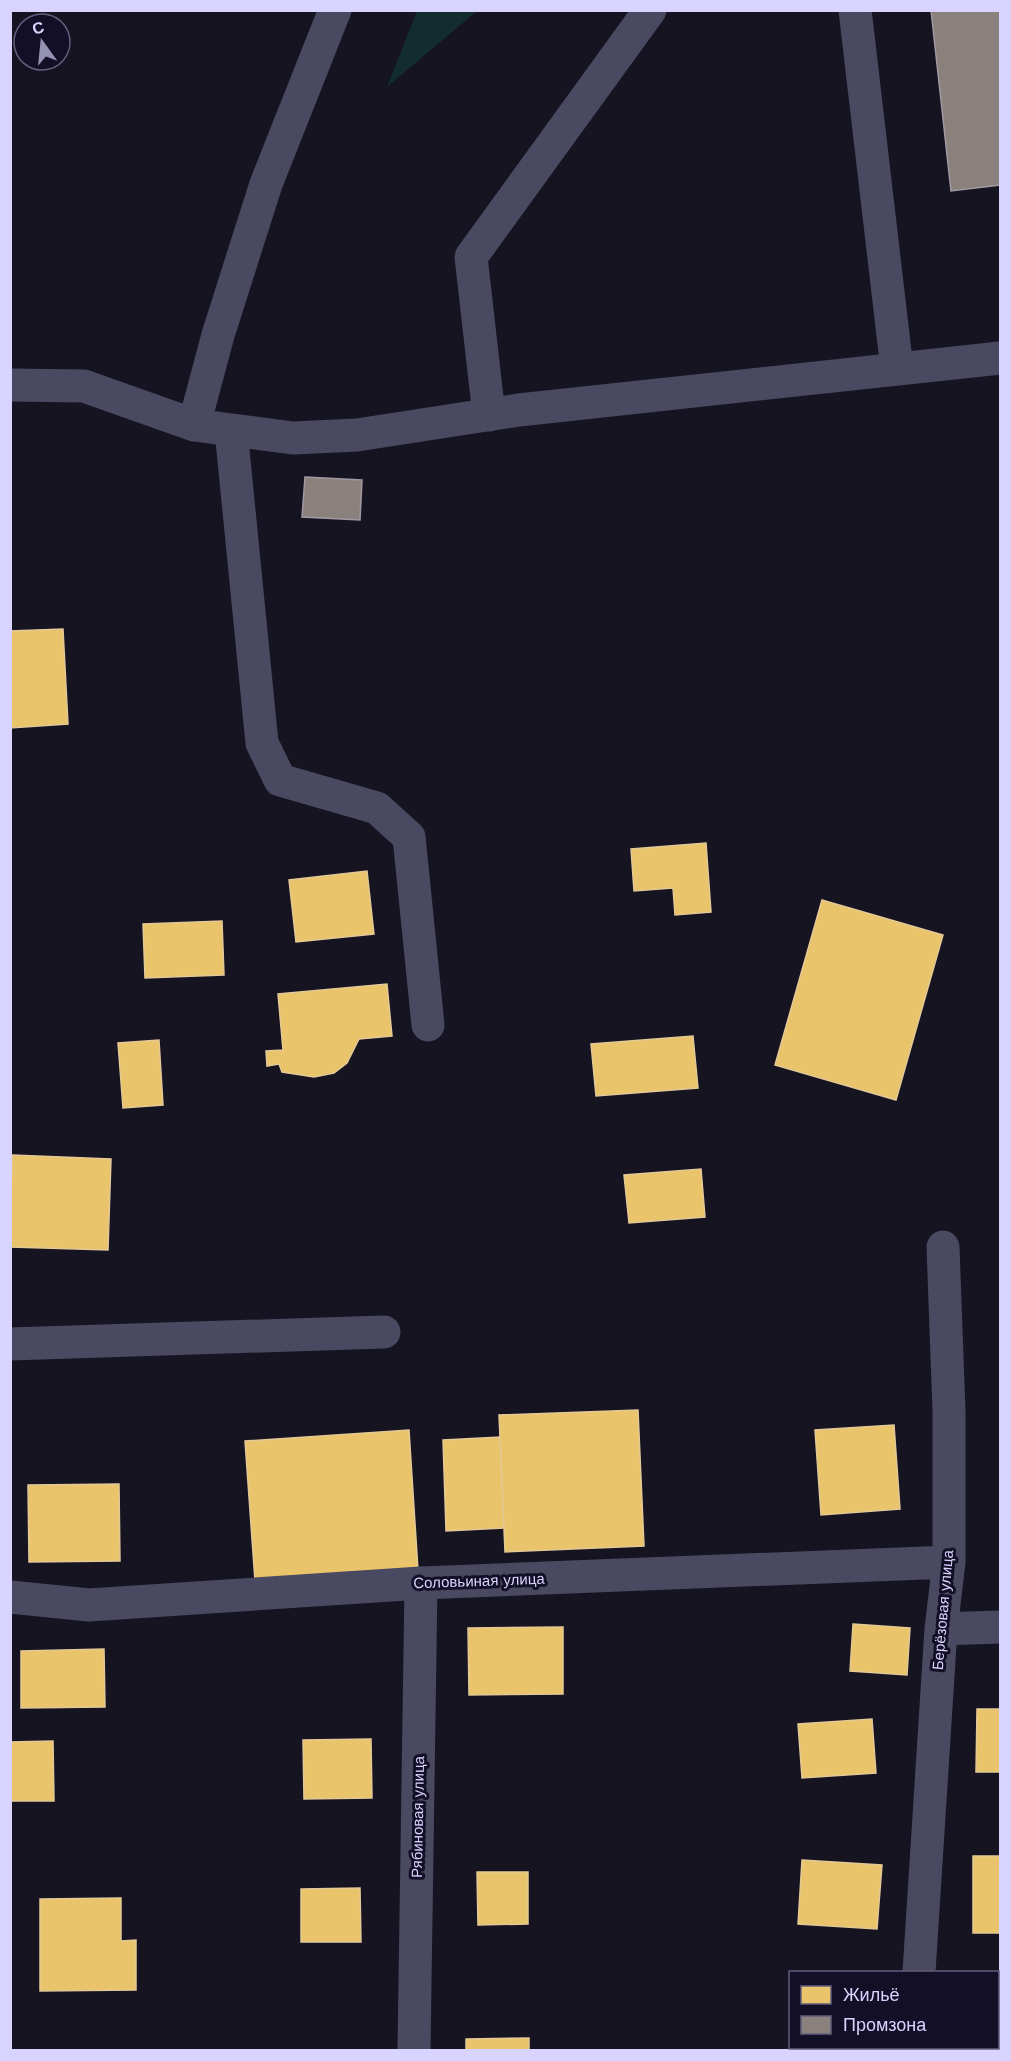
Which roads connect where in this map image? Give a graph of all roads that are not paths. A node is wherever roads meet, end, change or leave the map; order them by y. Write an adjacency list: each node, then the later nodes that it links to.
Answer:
1 (335, 10): 8 (street)
2 (650, 10): 7 (street)
3 (855, 10): 5 (street)
4 (1000, 358): 5 (street)
5 (897, 369): 7 (street)
6 (10, 385): 8 (street)
7 (489, 415): 9 (street)
8 (194, 425): 9 (street)
9 (231, 430): 10 (street)
10 (428, 1025)
11 (943, 1247): 14 (street, Берёзовая улица)
12 (384, 1332): 13 (street)
13 (10, 1344)
14 (949, 1562): 15 (street, Соловьиная улица); 18 (street, Берёзовая улица)
15 (421, 1583): 16 (street, Соловьиная улица); 20 (street, Рябиновая улица)
16 (10, 1597)
17 (1000, 1627): 18 (street)
18 (941, 1629): 19 (street, Берёзовая улица)
19 (919, 1971)
20 (414, 2050)

